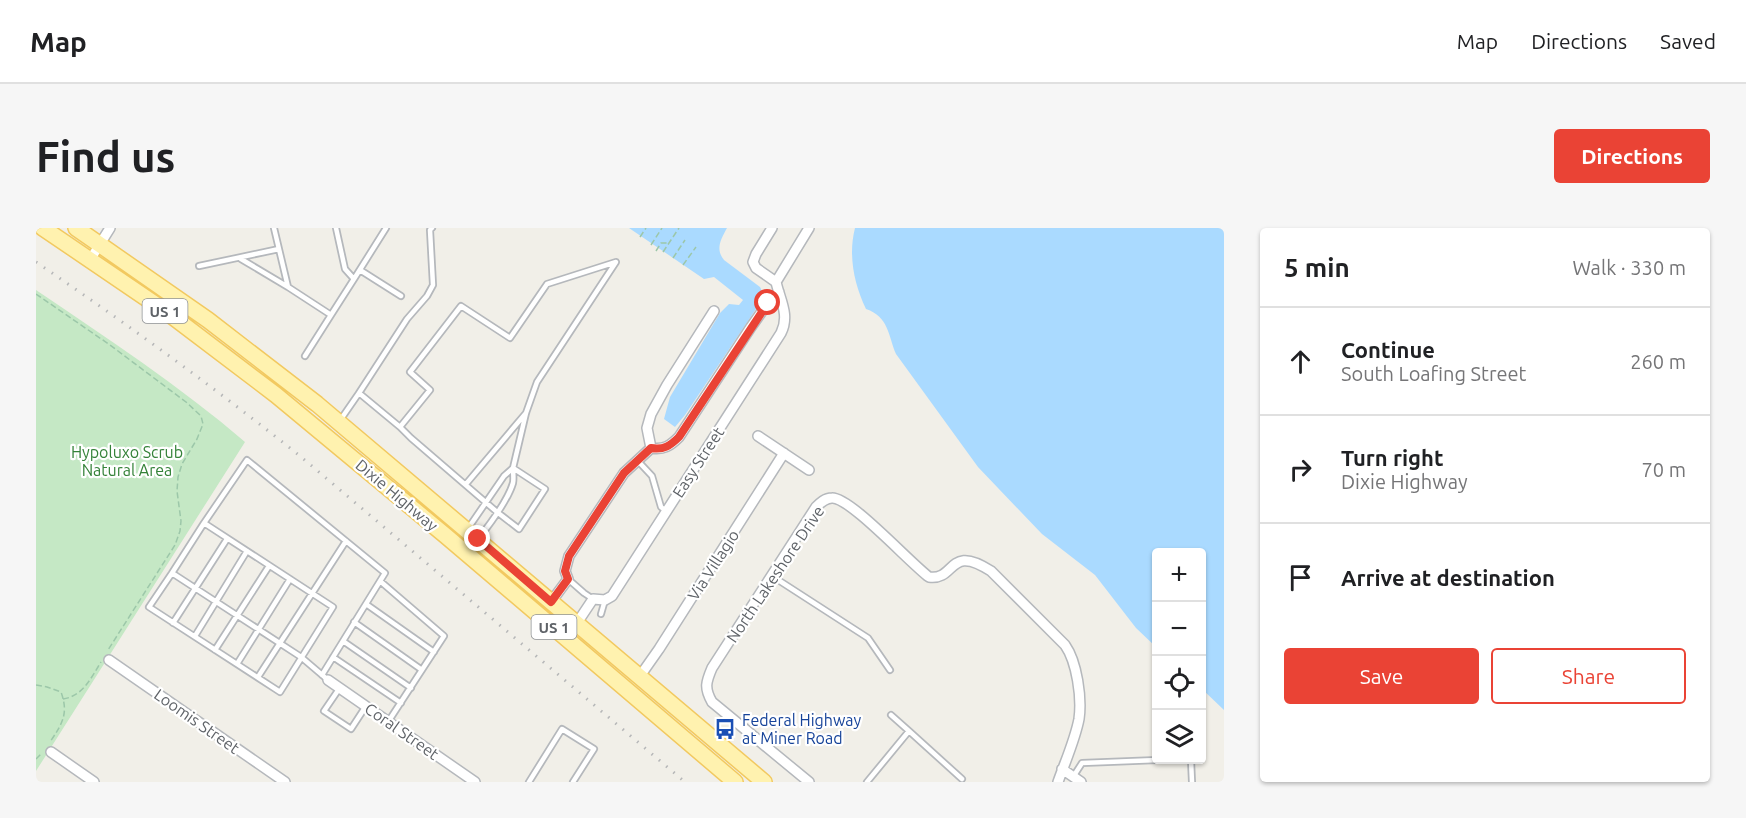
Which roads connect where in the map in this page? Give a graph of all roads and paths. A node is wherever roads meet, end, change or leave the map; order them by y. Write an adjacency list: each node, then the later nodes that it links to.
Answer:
1 (43, 228): 24 (main road, Dixie Highway / US 1)
2 (76, 228): 16 (main road, Dixie Highway / US 1)
3 (110, 228): 16 (street)
4 (274, 228): 19 (lane)
5 (336, 228): 28 (lane)
6 (386, 228): 27 (lane)
7 (432, 228): 38 (lane)
8 (646, 228): 13 (path)
9 (662, 228): 17 (path)
10 (679, 228): 15 (path)
11 (772, 228): 29 (street)
12 (809, 228): 29 (street)
13 (640, 237)
14 (685, 240): 23 (path)
15 (669, 243): 20 (path); 21 (path)
16 (100, 244): 24 (street); 37 (main road, Dixie Highway / US 1)
17 (651, 245)
18 (696, 247): 25 (path)
19 (279, 249): 22 (lane); 30 (lane)
20 (656, 251)
21 (663, 252)
22 (240, 258): 26 (lane); 30 (lane)
23 (673, 258)
24 (90, 260): 39 (main road, Dixie Highway / US 1)
25 (683, 265)
26 (199, 266)
27 (360, 270): 28 (lane); 33 (lane)
28 (354, 279): 35 (lane)
29 (776, 282): 31 (street, Easy Street)
30 (288, 287): 35 (lane)
31 (778, 292): 44 (street); 51 (street, Easy Street)
32 (36, 294): 83 (path)
33 (401, 296)
34 (714, 311): 44 (street)
35 (332, 315): 36 (lane)
36 (305, 356)
37 (288, 380): 39 (main road); 41 (main road, Dixie Highway / US 1)
38 (359, 393): 41 (lane); 42 (lane)
39 (276, 395): 55 (main road, Dixie Highway / US 1)
40 (526, 413): 42 (lane); 47 (lane); 49 (lane)
41 (339, 422): 54 (main road, Dixie Highway / US 1)
42 (400, 427): 49 (lane)
43 (758, 436): 45 (street)
44 (651, 448): 46 (street)
45 (784, 453): 48 (street); 89 (street, Via Villagio)
46 (637, 460): 51 (lane); 63 (street)
47 (513, 468): 50 (lane); 52 (lane); 52 (lane)
48 (809, 470)
49 (466, 484): 50 (lane)
50 (487, 502): 52 (lane); 54 (lane)
51 (666, 511): 68 (street, Easy Street)
52 (497, 512): 54 (lane)
53 (204, 523): 56 (lane); 57 (lane); 60 (lane)
54 (472, 534): 55 (main road); 70 (main road, Dixie Highway / US 1)
55 (446, 536): 114 (main road, Dixie Highway / US 1)
56 (227, 538): 58 (lane); 65 (lane)
57 (346, 541): 64 (lane); 66 (lane)
58 (247, 551): 59 (lane); 69 (lane)
59 (269, 566): 62 (lane); 73 (lane)
60 (172, 573): 65 (lane); 75 (lane)
61 (772, 576): 88 (lane); 105 (street, North Lakeshore Drive); 116 (street, North Lakeshore Drive)
62 (290, 579): 66 (lane); 77 (lane)
63 (568, 579): 67 (lane); 70 (street)
64 (380, 581): 71 (lane); 82 (lane)
65 (195, 588): 69 (lane); 75 (lane)
66 (312, 593): 80 (lane); 84 (lane)
67 (593, 599): 68 (street); 76 (street)
68 (605, 600): 72 (lane)
69 (216, 602): 73 (lane); 78 (lane)
70 (551, 602): 76 (main road, Dixie Highway / US 1)
71 (366, 604): 74 (lane); 82 (lane)
72 (601, 614)
73 (237, 615): 77 (lane); 81 (lane)
74 (354, 622): 79 (lane); 87 (lane)
75 (173, 623): 78 (lane)
76 (577, 623): 89 (main road, Dixie Highway / US 1)
77 (259, 630): 80 (lane); 86 (lane)
78 (195, 636): 81 (lane)
79 (343, 641): 85 (lane); 94 (lane)
80 (280, 643): 84 (lane); 90 (lane)
81 (215, 650): 86 (lane)
82 (434, 652): 87 (lane)
83 (106, 657): 95 (path); 110 (street, Loomis Street)
84 (301, 657): 90 (lane); 91 (lane)
85 (333, 657): 91 (lane); 96 (lane)
86 (237, 664): 90 (lane)
87 (422, 670): 94 (lane)
88 (890, 670)
89 (640, 676): 115 (main road, Dixie Highway / US 1)
90 (258, 677)
91 (325, 677): 93 (street, Coral Street)
92 (36, 685): 95 (path)
93 (339, 688): 97 (street, Coral Street); 97 (lane)
94 (411, 688): 96 (lane)
95 (63, 699): 102 (path)
96 (400, 703): 99 (lane)
97 (366, 706): 99 (street, Coral Street)
98 (891, 715): 100 (lane)
99 (388, 722): 111 (street, Coral Street)
100 (909, 731): 106 (lane); 117 (lane)
101 (51, 752): 109 (street)
102 (36, 759)
103 (1152, 759): 107 (lane)
104 (1191, 764): 119 (lane)
105 (1062, 769): 107 (street); 118 (street, North Lakeshore Drive)
106 (962, 779)
107 (1077, 779)
108 (574, 780): 112 (lane); 113 (lane)
109 (94, 782)
110 (285, 782)
111 (475, 782)
112 (529, 782)
113 (581, 782)
114 (735, 782)
115 (764, 782)
116 (809, 782)
117 (867, 782)
118 (1058, 782)
119 (1192, 782)

